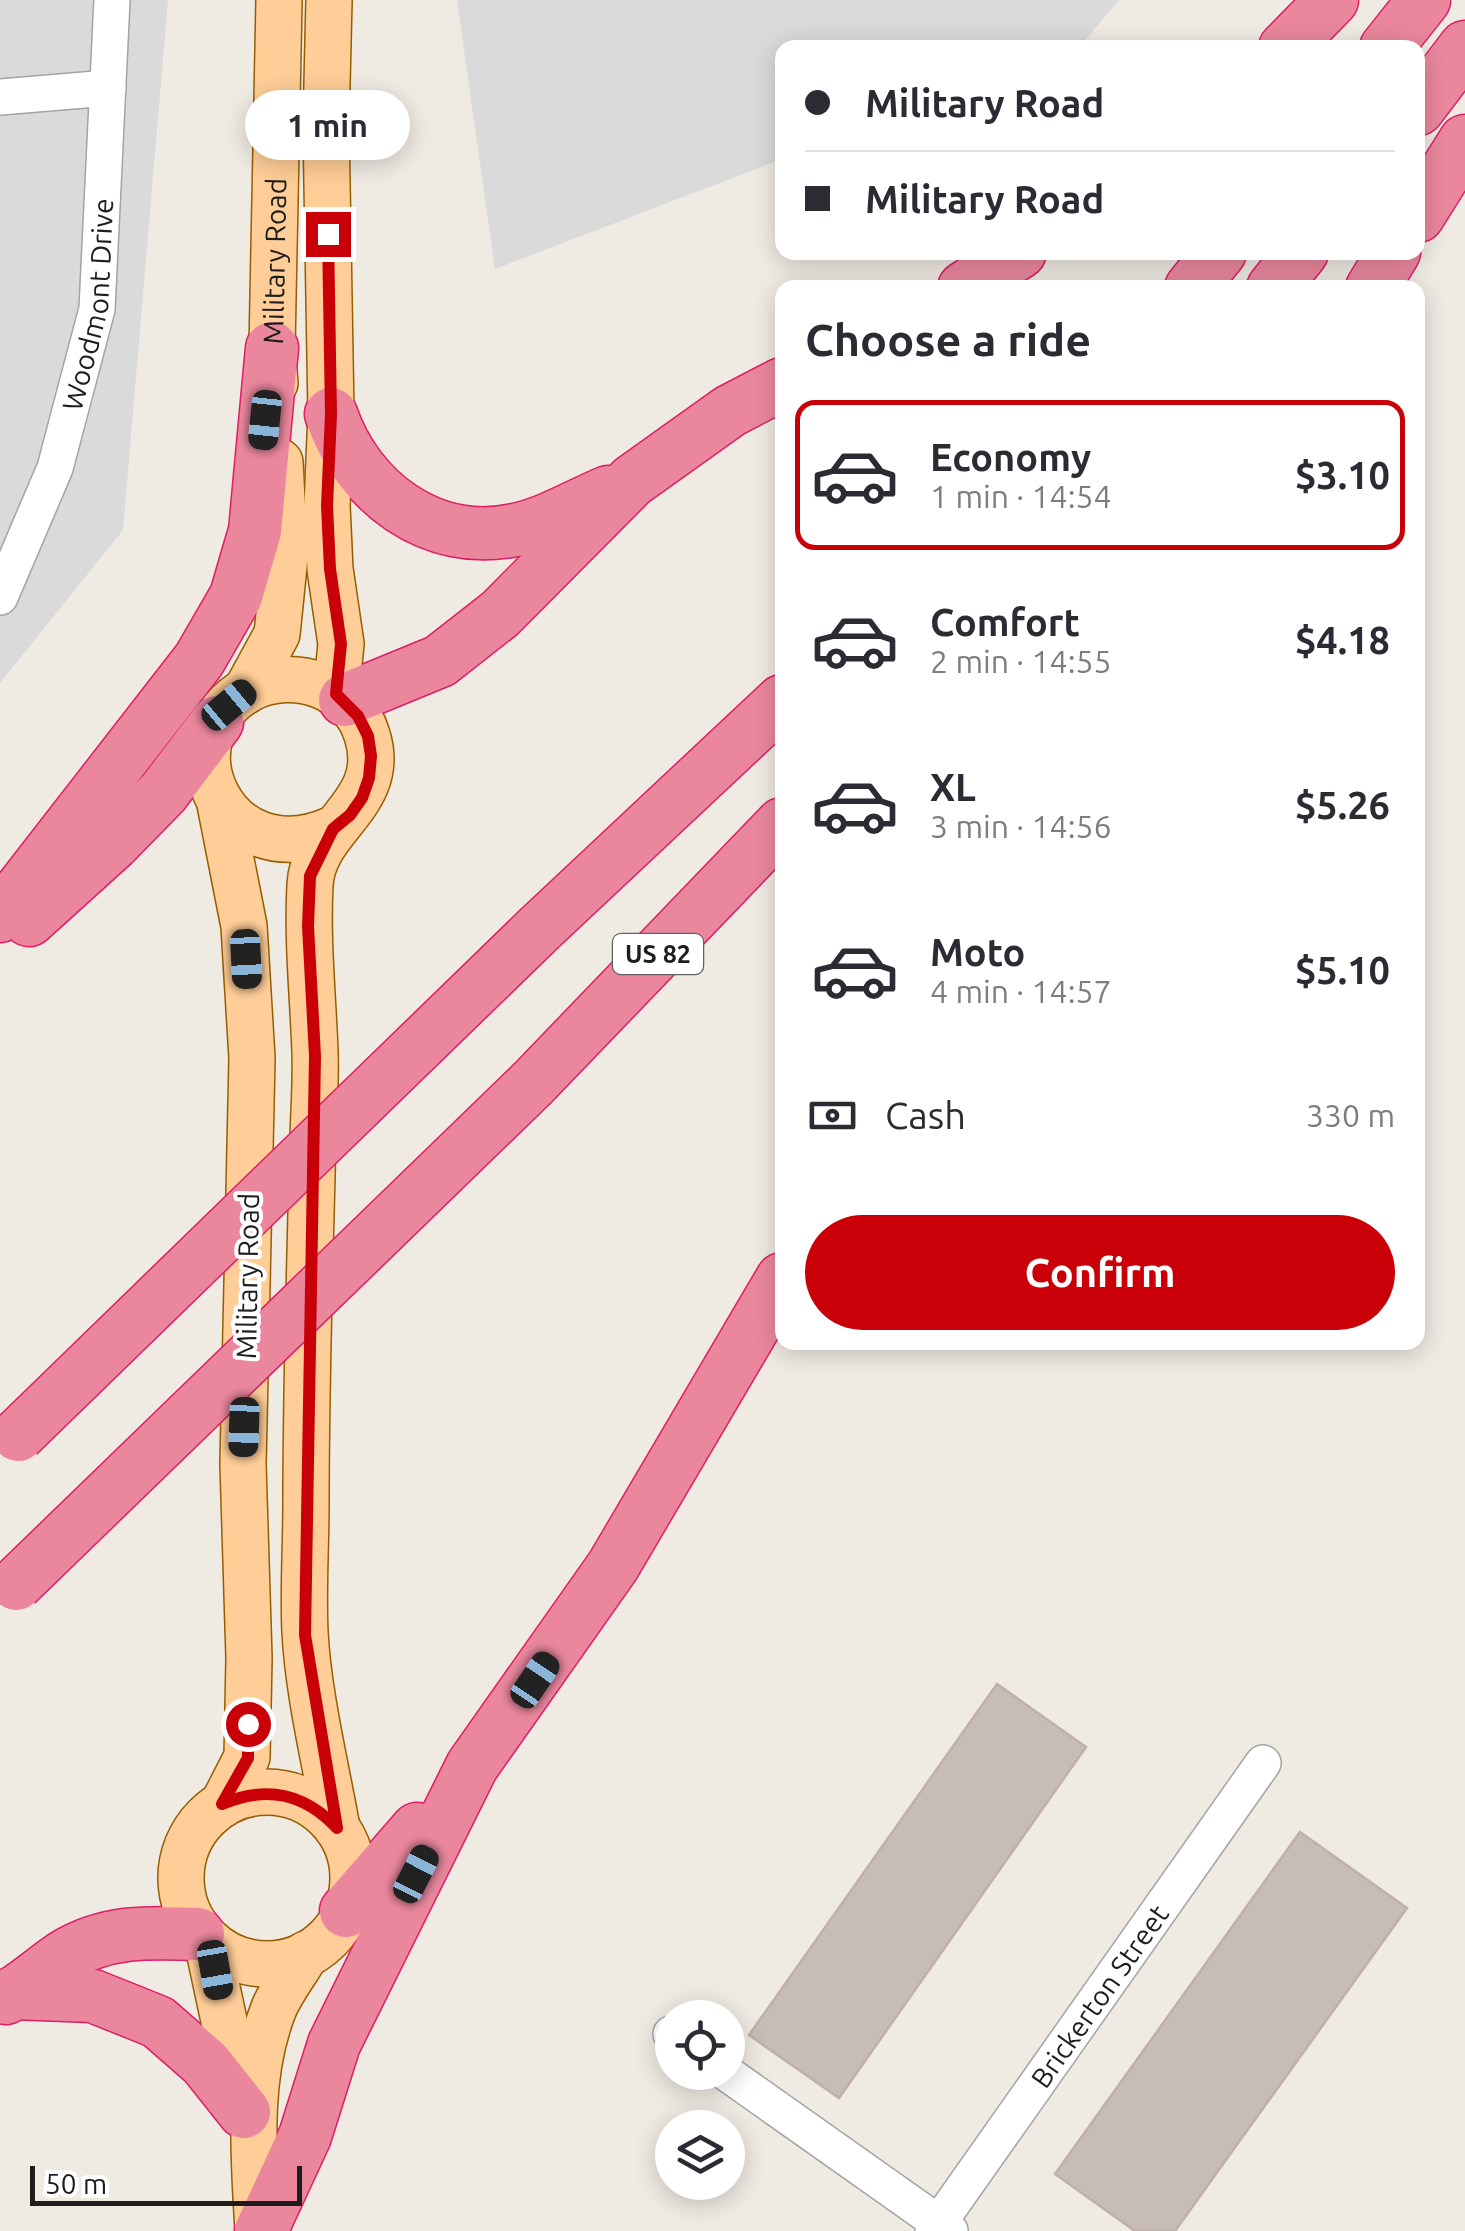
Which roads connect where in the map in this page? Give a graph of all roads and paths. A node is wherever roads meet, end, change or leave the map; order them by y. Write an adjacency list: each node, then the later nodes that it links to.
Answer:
1 (112, 0): 9 (street, Woodmont Drive)
2 (279, 0): 20 (main road, Military Road)
3 (329, 0): 22 (main road, Military Road)
4 (1332, 0): 6 (highway)
5 (1424, 0): 7 (highway)
6 (1294, 40)
7 (1392, 40)
8 (1465, 48): 11 (highway)
9 (108, 88): 10 (street); 24 (street, Woodmont Drive)
10 (0, 97)
11 (1425, 100)
12 (1465, 141): 13 (highway)
13 (1425, 205)
14 (1008, 260): 17 (highway)
15 (1214, 260): 18 (highway)
16 (1296, 260): 19 (highway)
17 (976, 280)
18 (1197, 280)
19 (1279, 280)
20 (272, 348): 26 (main road, Military Road); 31 (highway)
21 (775, 388): 23 (highway)
22 (331, 414): 23 (highway); 25 (main road, Military Road)
23 (632, 481): 25 (highway)
24 (1, 591)
25 (341, 697): 26 (main road); 29 (main road)
26 (232, 707): 28 (main road); 32 (highway)
27 (775, 708): 34 (highway, bridge)
28 (220, 804): 29 (main road); 38 (main road, Military Road)
29 (333, 829): 39 (main road)
30 (775, 831): 35 (highway, US 82, bridge)
31 (0, 916)
32 (0, 945)
33 (775, 1291): 37 (highway)
34 (9, 1444)
35 (8, 1592)
36 (1263, 1763): 46 (street, Brickerton Street)
37 (472, 1766): 40 (highway); 47 (highway)
38 (222, 1804): 39 (main road); 41 (main road)
39 (337, 1828): 40 (main road)
40 (346, 1912): 42 (main road)
41 (203, 1938): 42 (main road); 43 (highway); 45 (main road)
42 (306, 1954): 45 (main road)
43 (6, 1997): 45 (highway)
44 (745, 2087): 46 (street)
45 (249, 2124): 47 (main road)
46 (940, 2228)
47 (260, 2231)

